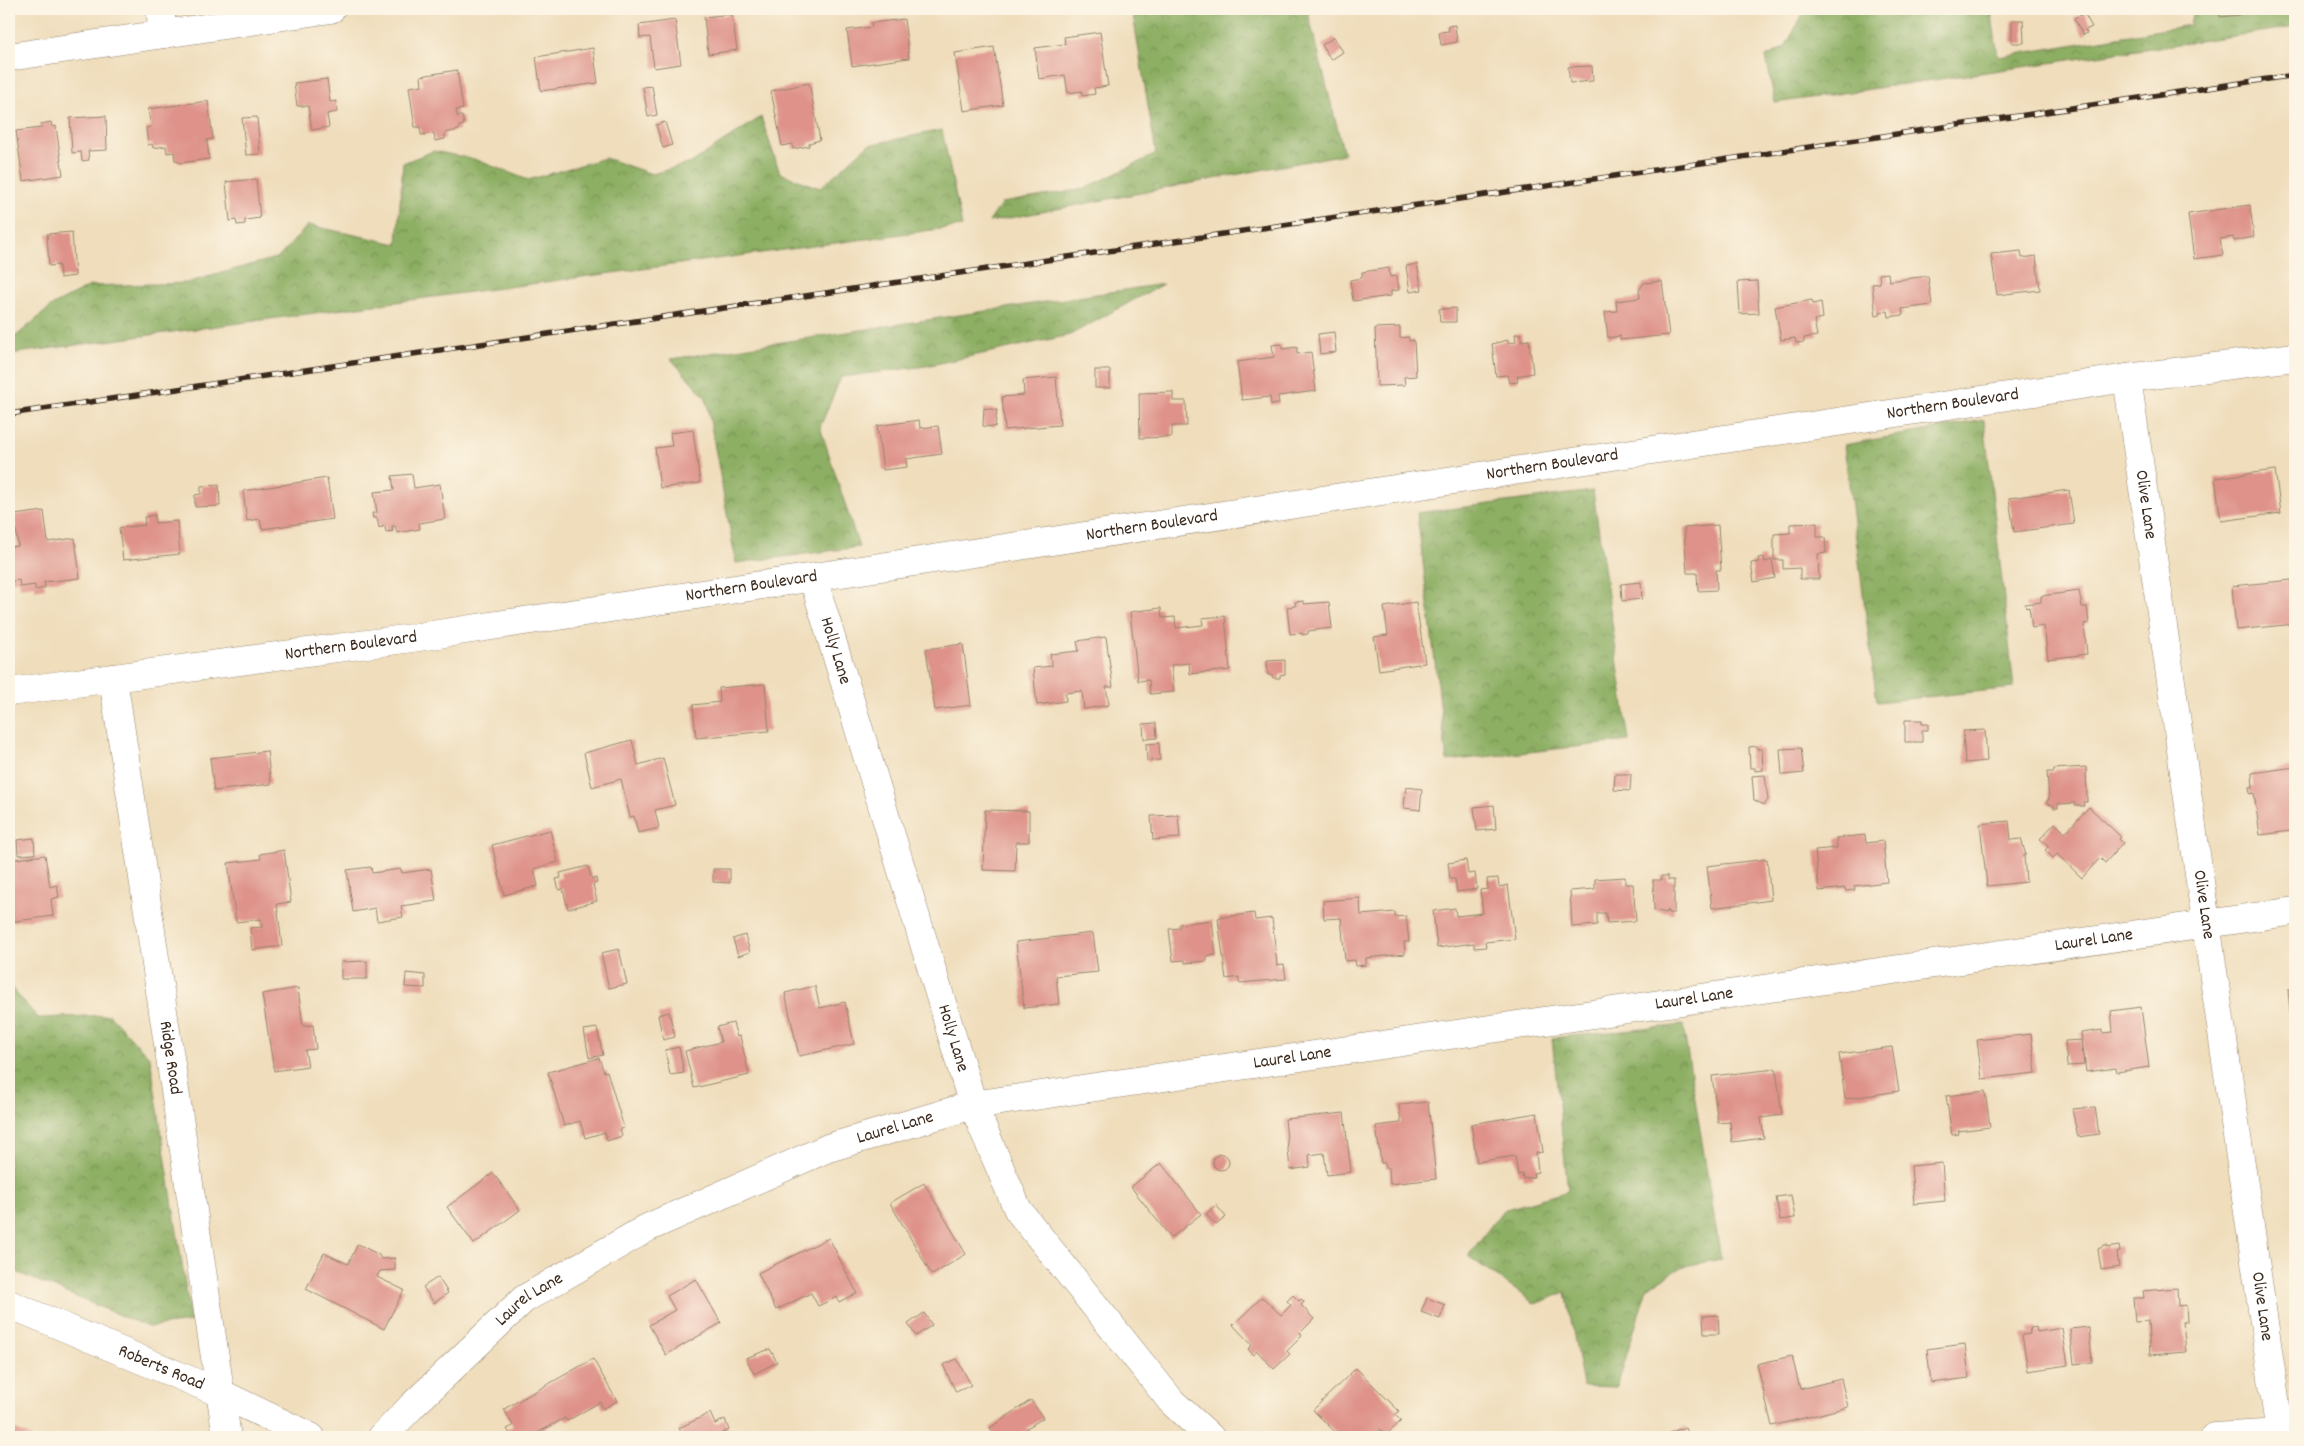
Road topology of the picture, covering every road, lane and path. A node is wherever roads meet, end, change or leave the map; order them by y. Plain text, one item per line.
1 (331, 9) edge
2 (161, 22) edge
3 (9, 57) edge
4 (2295, 357) edge
5 (2127, 378) junction
6 (813, 578) junction
7 (113, 678) junction
8 (9, 692) edge
9 (2295, 912) edge
10 (2206, 925) junction
11 (973, 1105) junction
12 (9, 1304) edge
13 (220, 1393) junction
14 (2287, 1433) edge
15 (227, 1437) edge
16 (311, 1437) edge
17 (382, 1437) edge
18 (1210, 1437) edge
19 (2215, 1437) edge

1 - 2 street
2 - 3 street
4 - 5 street, Northern Boulevard
5 - 6 street, Northern Boulevard
5 - 10 street, Olive Lane
6 - 7 street, Northern Boulevard
6 - 11 street, Holly Lane
7 - 8 street, Northern Boulevard
7 - 13 street, Ridge Road
9 - 10 street, Laurel Lane
10 - 11 street, Laurel Lane
10 - 14 street, Olive Lane
11 - 17 street, Laurel Lane
11 - 18 street, Holly Lane
12 - 13 street, Roberts Road
13 - 15 street, Ridge Road
13 - 16 street, Roberts Road
14 - 19 street

